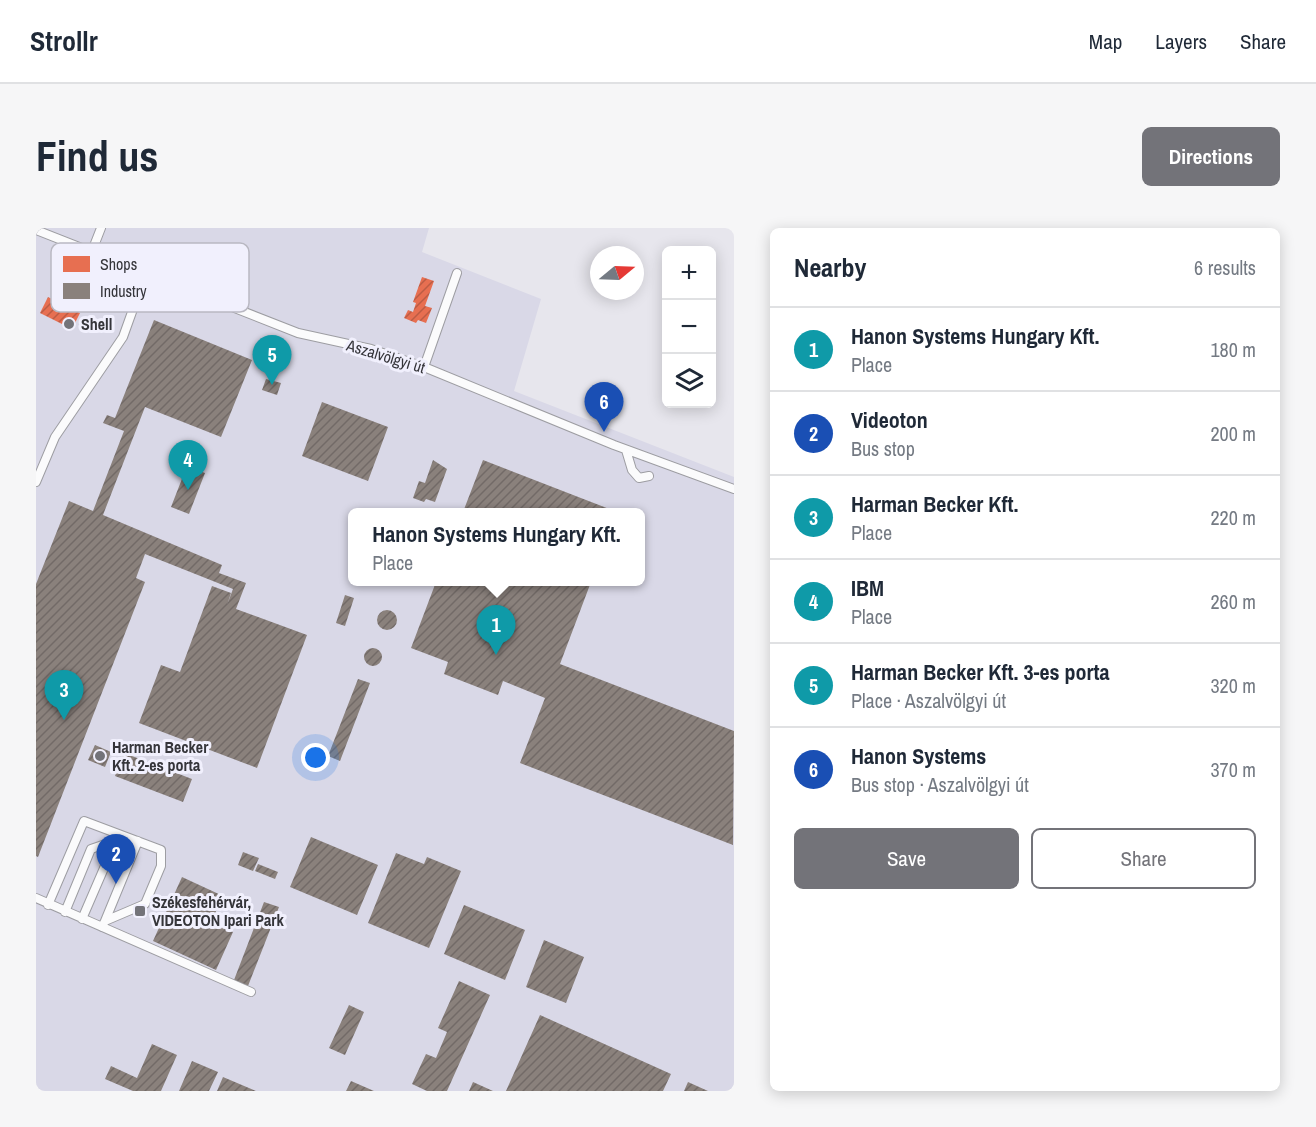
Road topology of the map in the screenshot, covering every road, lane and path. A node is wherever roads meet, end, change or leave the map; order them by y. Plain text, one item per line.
1 (101, 228) edge
2 (36, 230) edge
3 (71, 243) edge
4 (95, 243) edge
5 (457, 273) dead end
6 (132, 312) edge
7 (245, 312) edge
8 (424, 367) junction
9 (626, 450) junction
10 (649, 476) dead end
11 (36, 482) edge
12 (734, 489) edge
13 (118, 837) junction
14 (138, 841) junction
15 (36, 898) edge
16 (48, 904) junction
17 (65, 912) junction
18 (82, 919) junction
19 (103, 924) junction
20 (250, 992) dead end

1 - 4 street
2 - 3 street, Aszalvölgyi út
5 - 8 street
6 - 11 street
7 - 8 street, Aszalvölgyi út
8 - 9 street, Aszalvölgyi út
9 - 10 street
9 - 12 street, Aszalvölgyi út
13 - 14 street
13 - 16 street
13 - 17 street
13 - 18 street
14 - 19 street
14 - 19 street
15 - 16 street
16 - 17 street
17 - 18 street
18 - 19 street
19 - 20 street

